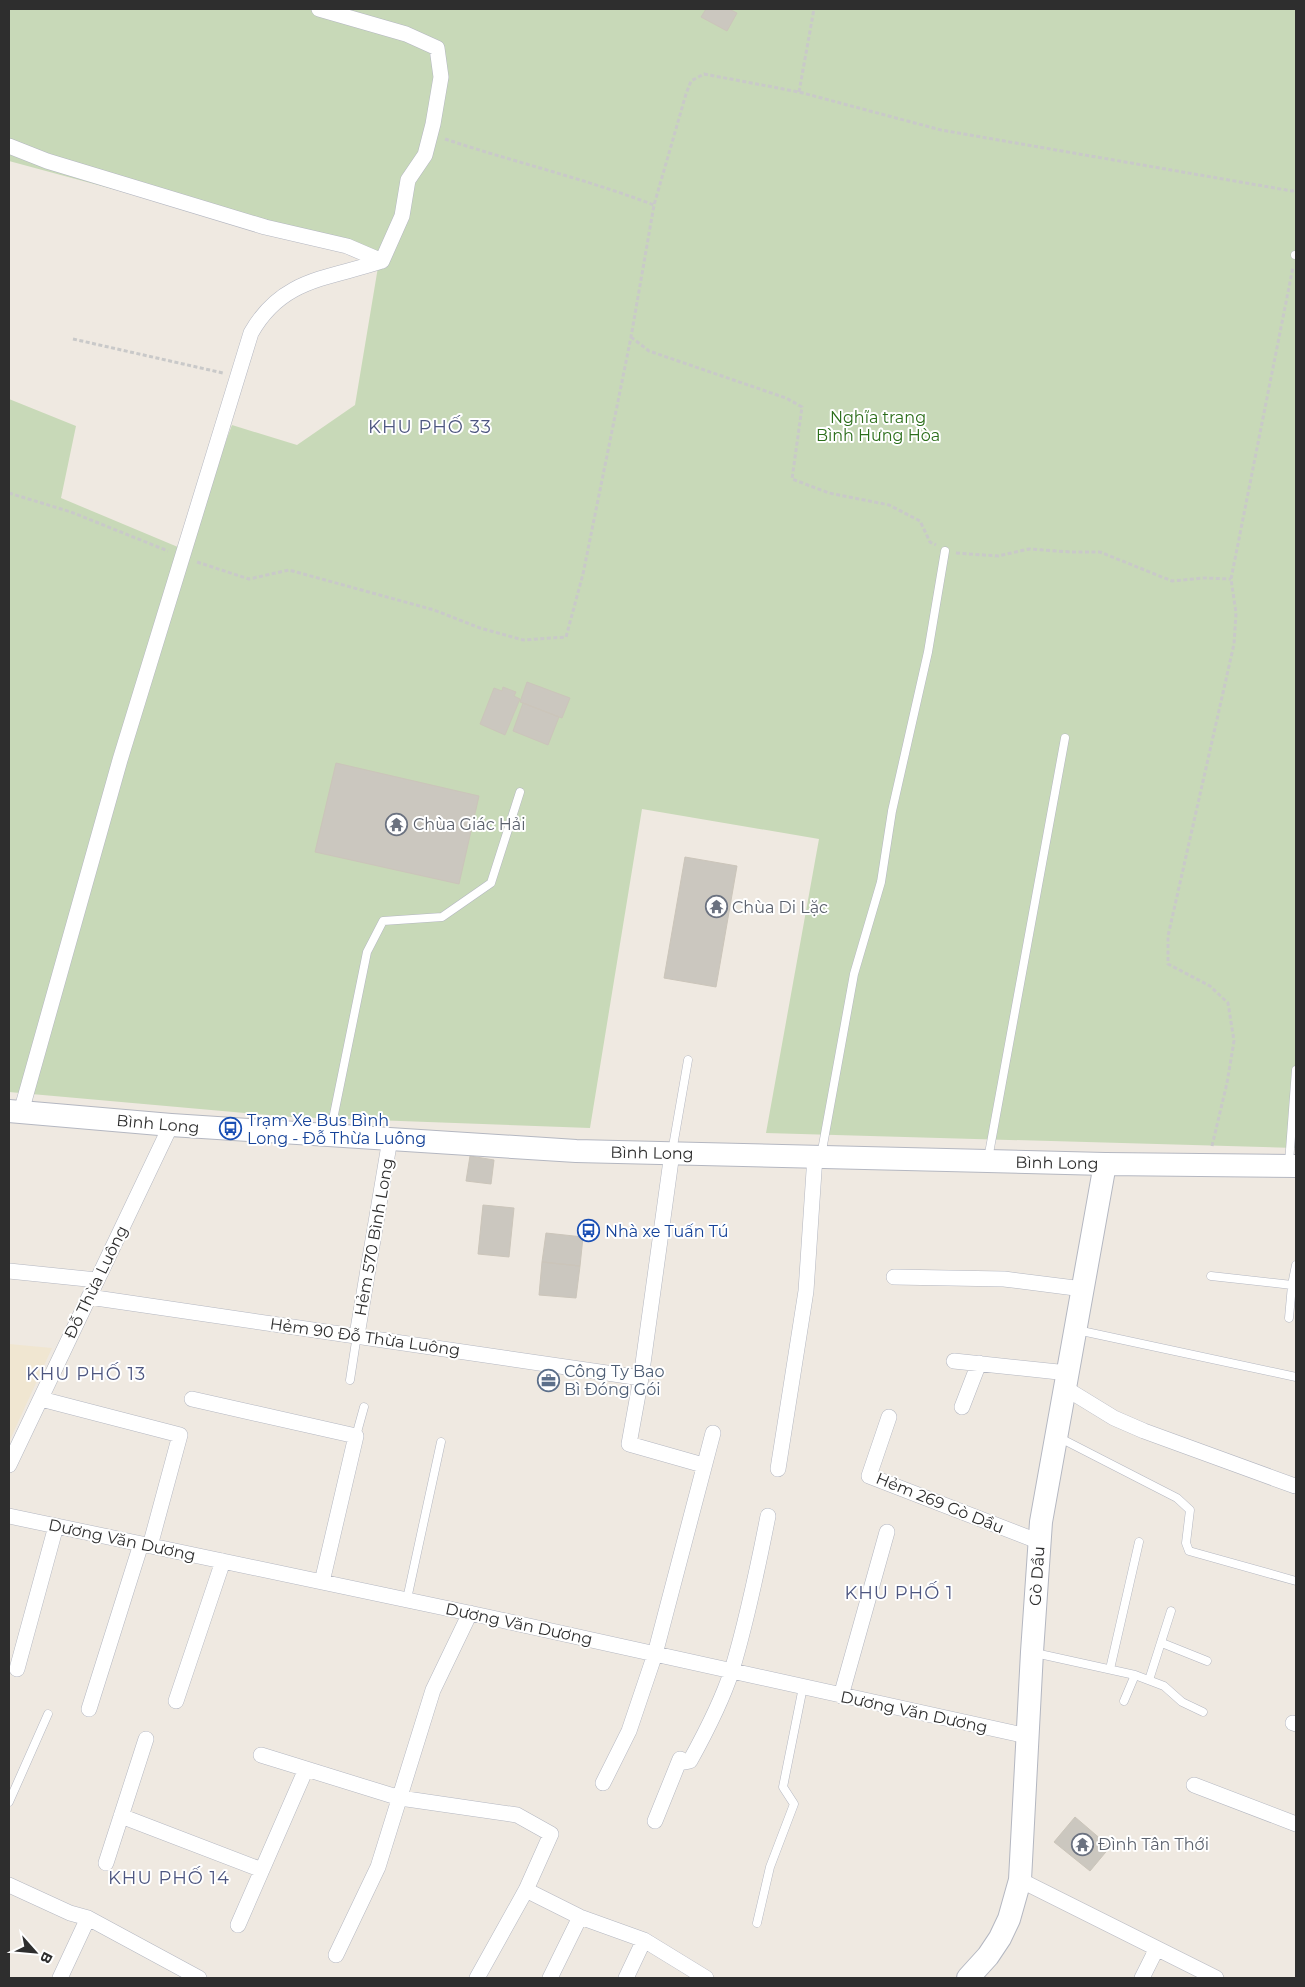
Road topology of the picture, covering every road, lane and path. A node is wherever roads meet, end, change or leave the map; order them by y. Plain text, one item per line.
1 (319, 9) edge
2 (814, 9) edge
3 (799, 92) junction
4 (430, 134) junction
5 (9, 146) edge
6 (1296, 190) edge
7 (654, 205) junction
8 (1296, 255) edge
9 (382, 261) junction
10 (631, 337) junction
11 (73, 339) dead end
12 (236, 376) junction
13 (9, 493) edge
14 (945, 551) junction
15 (182, 556) junction
16 (1231, 579) junction
17 (1065, 738) dead end
18 (520, 792) dead end
19 (688, 1060) dead end
20 (1296, 1070) edge
21 (15, 1112) edge
22 (171, 1126) junction
23 (330, 1136) junction
24 (390, 1140) junction
25 (672, 1153) junction
26 (818, 1156) junction
27 (988, 1162) junction
28 (1105, 1164) junction
29 (1208, 1165) junction
30 (1293, 1166) edge
31 (1296, 1265) edge
32 (9, 1271) edge
33 (1211, 1276) dead end
34 (894, 1277) dead end
35 (97, 1280) junction
36 (1292, 1285) junction
37 (1083, 1289) junction
38 (89, 1297) junction
39 (1289, 1318) dead end
40 (1075, 1330) junction
41 (357, 1335) junction
42 (954, 1360) dead end
43 (979, 1363) junction
44 (1296, 1377) edge
45 (641, 1378) junction
46 (350, 1380) dead end
47 (1066, 1380) junction
48 (41, 1398) junction
49 (192, 1399) dead end
50 (364, 1407) dead end
51 (962, 1407) dead end
52 (889, 1417) dead end
53 (713, 1433) dead end
54 (356, 1436) junction
55 (1057, 1436) junction
56 (441, 1442) dead end
57 (703, 1465) junction
58 (9, 1466) edge
59 (778, 1469) dead end
60 (1295, 1486) dead end
61 (9, 1516) edge
62 (768, 1516) dead end
63 (56, 1526) junction
64 (887, 1532) dead end
65 (1040, 1542) junction
66 (1139, 1542) dead end
67 (146, 1545) junction
68 (223, 1561) junction
69 (1296, 1581) edge
70 (322, 1582) junction
71 (407, 1600) junction
72 (1171, 1611) dead end
73 (470, 1613) junction
74 (1162, 1643) junction
75 (1032, 1652) junction
76 (655, 1654) junction
77 (1207, 1661) dead end
78 (17, 1669) dead end
79 (1110, 1669) junction
80 (732, 1671) junction
81 (1135, 1675) junction
82 (1149, 1680) junction
83 (803, 1687) junction
84 (841, 1696) junction
85 (176, 1701) dead end
86 (1124, 1701) dead end
87 (89, 1709) dead end
88 (1203, 1712) dead end
89 (48, 1714) dead end
90 (1028, 1736) junction
91 (146, 1739) dead end
92 (261, 1755) dead end
93 (306, 1769) junction
94 (602, 1783) dead end
95 (1194, 1784) dead end
96 (400, 1798) junction
97 (9, 1802) edge
98 (121, 1816) junction
99 (655, 1821) dead end
100 (1296, 1824) edge
101 (106, 1863) dead end
102 (262, 1870) junction
103 (1020, 1880) junction
104 (9, 1885) edge
105 (526, 1890) junction
106 (580, 1917) junction
107 (88, 1918) junction
108 (757, 1923) dead end
109 (238, 1925) dead end
110 (644, 1940) junction
111 (1156, 1950) junction
112 (336, 1955) dead end
113 (60, 1978) edge
114 (199, 1978) edge
115 (477, 1978) edge
116 (550, 1978) edge
117 (626, 1978) edge
118 (706, 1978) edge
119 (968, 1978) edge
120 (1142, 1978) edge
121 (1216, 1978) edge

1 - 4 street
2 - 3 path
3 - 6 path
3 - 7 path
4 - 7 path
4 - 9 street
5 - 9 street
7 - 10 path
8 - 16 path
9 - 12 street
10 - 14 path
10 - 15 path
11 - 12 path
12 - 15 street
13 - 15 path
14 - 16 path
14 - 26 lane
15 - 21 street
16 - 29 path
17 - 27 lane
18 - 23 lane
19 - 25 lane
20 - 30 lane
21 - 22 main road, Bình Long
22 - 23 main road, Bình Long
22 - 35 street, Đỗ Thừa Luông
23 - 24 main road, Bình Long
24 - 25 main road, Bình Long
24 - 41 street, Hẻm 570 Bình Long
25 - 26 main road, Bình Long
25 - 45 street
26 - 27 main road, Bình Long
26 - 59 street
27 - 28 main road, Bình Long
28 - 29 main road, Bình Long
28 - 37 main road, Gò Dầu
29 - 30 main road, Bình Long
31 - 36 lane
32 - 35 street
33 - 36 lane
34 - 37 street
35 - 38 street, Đỗ Thừa Luông
36 - 39 lane
37 - 40 main road, Gò Dầu
38 - 41 street, Hẻm 90 Đỗ Thừa Luông
38 - 48 street, Đỗ Thừa Luông
40 - 44 lane
40 - 47 main road, Gò Dầu
41 - 45 street, Hẻm 90 Đỗ Thừa Luông
41 - 46 lane
42 - 43 street
43 - 47 street
43 - 51 street
45 - 57 street
47 - 55 main road, Gò Dầu
47 - 60 street
48 - 58 street, Đỗ Thừa Luông
48 - 67 street
49 - 54 street
50 - 54 lane
52 - 65 street, Hẻm 269 Gò Dầu
53 - 57 street
54 - 70 street
55 - 65 main road, Gò Dầu
55 - 69 lane
56 - 71 lane
57 - 76 street
61 - 63 street, Dương Văn Dương
62 - 80 street
63 - 67 street, Dương Văn Dương
63 - 78 street
64 - 84 street
65 - 75 main road, Gò Dầu
66 - 79 lane
67 - 68 street, Dương Văn Dương
67 - 87 street
68 - 70 street, Dương Văn Dương
68 - 85 street
70 - 71 street, Dương Văn Dương
71 - 73 street, Dương Văn Dương
72 - 74 lane
73 - 76 street, Dương Văn Dương
73 - 96 street
74 - 77 lane
74 - 82 lane
75 - 79 lane
75 - 90 main road, Gò Dầu
76 - 80 street, Dương Văn Dương
76 - 94 street
79 - 81 lane
80 - 83 street, Dương Văn Dương
80 - 99 street
81 - 82 lane
81 - 86 lane
82 - 88 lane
83 - 84 street, Dương Văn Dương
83 - 108 lane
84 - 90 street, Dương Văn Dương
89 - 97 lane
90 - 103 main road, Gò Dầu
91 - 98 street
92 - 93 street
93 - 96 street
93 - 102 street
95 - 100 street
96 - 105 street
96 - 112 street
98 - 101 street
98 - 102 street
102 - 109 street
103 - 111 street
103 - 119 main road, Gò Dầu
104 - 107 street
105 - 106 street
105 - 115 street
106 - 110 street
106 - 116 street
107 - 113 street
107 - 114 street
110 - 117 street
110 - 118 street
111 - 120 street
111 - 121 street

